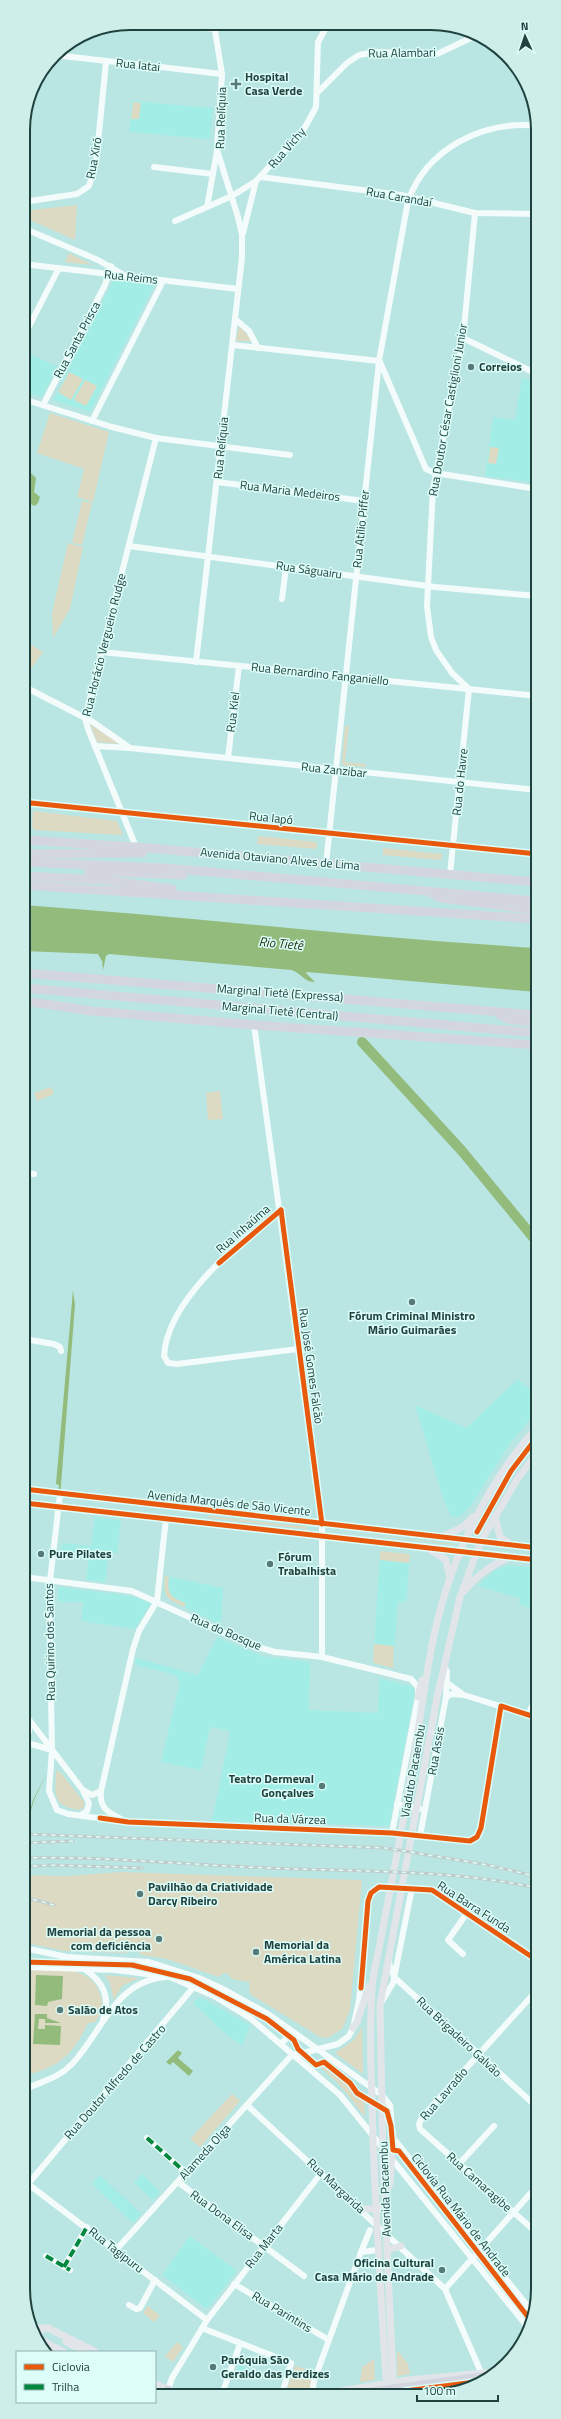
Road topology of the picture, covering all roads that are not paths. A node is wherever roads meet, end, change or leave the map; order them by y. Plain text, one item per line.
1 (216, 30) edge
2 (325, 30) edge
3 (471, 38) edge
4 (63, 56) edge
5 (106, 62) junction
6 (222, 74) junction
7 (318, 92) junction
8 (531, 126) edge
9 (217, 150) junction
10 (154, 168) dead end
11 (213, 174) junction
12 (259, 179) junction
13 (232, 196) junction
14 (409, 197) junction
15 (30, 201) edge
16 (207, 207) junction
17 (474, 213) junction
18 (531, 214) edge
19 (175, 221) dead end
20 (30, 231) edge
21 (242, 234) junction
22 (30, 265) edge
23 (111, 266) junction
24 (59, 268) junction
25 (110, 275) junction
26 (126, 275) junction
27 (163, 281) junction
28 (238, 290) junction
29 (30, 319) edge
30 (33, 319) junction
31 (235, 320) junction
32 (30, 325) edge
33 (463, 338) junction
34 (233, 345) junction
35 (258, 348) junction
36 (379, 361) junction
37 (531, 371) edge
38 (30, 400) edge
39 (43, 405) junction
40 (92, 421) junction
41 (156, 438) junction
42 (222, 446) junction
43 (290, 455) dead end
44 (435, 473) junction
45 (217, 482) junction
46 (531, 487) edge
47 (364, 501) junction
48 (129, 546) junction
49 (209, 556) junction
50 (286, 567) junction
51 (356, 576) junction
52 (427, 586) junction
53 (531, 595) edge
54 (282, 599) dead end
55 (102, 652) junction
56 (196, 662) junction
57 (239, 666) junction
58 (345, 676) junction
59 (469, 689) junction
60 (30, 690) edge
61 (531, 695) edge
62 (85, 718) junction
63 (95, 746) junction
64 (130, 748) junction
65 (228, 758) junction
66 (335, 770) junction
67 (460, 783) junction
68 (531, 789) edge
69 (30, 804) edge
70 (122, 812) junction
71 (328, 834) junction
72 (30, 840) edge
73 (453, 846) junction
74 (136, 847) junction
75 (167, 850) junction
76 (531, 853) edge
77 (30, 854) edge
78 (30, 862) edge
79 (326, 864) junction
80 (30, 868) edge
81 (208, 872) junction
82 (450, 874) junction
83 (30, 876) edge
84 (509, 879) junction
85 (531, 881) edge
86 (30, 885) edge
87 (531, 885) edge
88 (424, 890) junction
89 (198, 896) junction
90 (531, 900) edge
91 (531, 909) edge
92 (531, 919) edge
93 (30, 973) edge
94 (30, 989) edge
95 (30, 1002) edge
96 (495, 1011) junction
97 (531, 1014) edge
98 (531, 1022) edge
99 (254, 1025) junction
100 (531, 1032) edge
101 (531, 1045) edge
102 (30, 1174) edge
103 (34, 1174) dead end
104 (281, 1210) junction
105 (30, 1340) edge
106 (298, 1349) junction
107 (61, 1351) dead end
108 (531, 1436) edge
109 (531, 1462) edge
110 (30, 1490) edge
111 (60, 1494) junction
112 (484, 1502) junction
113 (30, 1504) edge
114 (58, 1506) junction
115 (495, 1517) junction
116 (166, 1518) junction
117 (322, 1524) junction
118 (322, 1536) junction
119 (441, 1537) junction
120 (466, 1540) junction
121 (481, 1542) junction
122 (513, 1545) junction
123 (424, 1547) junction
124 (531, 1547) edge
125 (461, 1551) junction
126 (476, 1552) junction
127 (512, 1557) junction
128 (531, 1559) edge
129 (30, 1578) edge
130 (49, 1580) junction
131 (450, 1584) junction
132 (460, 1597) junction
133 (157, 1601) junction
134 (322, 1657) junction
135 (444, 1667) junction
136 (446, 1682) junction
137 (464, 1695) junction
138 (446, 1697) junction
139 (421, 1699) junction
140 (501, 1706) junction
141 (531, 1708) edge
142 (528, 1715) junction
143 (531, 1716) edge
144 (30, 1720) edge
145 (30, 1743) edge
146 (52, 1750) junction
147 (82, 1789) junction
148 (101, 1790) junction
149 (49, 1791) joint
150 (397, 1804) junction
151 (425, 1810) junction
152 (81, 1815) junction
153 (128, 1822) junction
154 (392, 1833) junction
155 (420, 1836) junction
156 (412, 1888) junction
157 (467, 1913) junction
158 (30, 1950) edge
159 (463, 1954) dead end
160 (531, 1956) edge
161 (388, 1960) junction
162 (30, 1967) edge
163 (83, 1969) junction
164 (170, 1977) junction
165 (394, 1977) junction
166 (199, 1978) junction
167 (373, 1978) junction
168 (195, 1987) junction
169 (531, 1997) edge
170 (380, 2005) junction
171 (101, 2025) junction
172 (353, 2028) junction
173 (292, 2031) junction
174 (281, 2043) junction
175 (317, 2050) junction
176 (294, 2055) junction
177 (478, 2055) junction
178 (30, 2085) edge
179 (371, 2087) junction
180 (382, 2095) junction
181 (531, 2102) edge
182 (248, 2105) junction
183 (494, 2126) dead end
184 (420, 2130) joint
185 (147, 2138) dead end
186 (393, 2138) junction
187 (374, 2139) junction
188 (383, 2150) junction
189 (392, 2160) junction
190 (459, 2164) junction
191 (322, 2172) junction
192 (186, 2173) junction
193 (30, 2177) edge
194 (178, 2182) junction
195 (30, 2185) edge
196 (531, 2193) edge
197 (385, 2196) junction
198 (360, 2209) junction
199 (376, 2209) junction
200 (385, 2209) junction
201 (513, 2212) junction
202 (376, 2224) junction
203 (87, 2227) junction
204 (531, 2228) edge
205 (370, 2230) dead end
206 (386, 2233) junction
207 (264, 2246) junction
208 (401, 2246) junction
209 (481, 2249) junction
210 (116, 2250) junction
211 (378, 2250) junction
212 (387, 2250) junction
213 (361, 2252) junction
214 (46, 2256) dead end
215 (473, 2258) junction
216 (492, 2264) junction
217 (64, 2266) junction
218 (70, 2270) dead end
219 (483, 2272) junction
220 (304, 2276) dead end
221 (155, 2280) junction
222 (234, 2284) junction
223 (445, 2289) junction
224 (129, 2305) dead end
225 (529, 2308) edge
226 (207, 2320) junction
227 (525, 2324) edge
228 (39, 2328) joint
229 (202, 2328) junction
230 (329, 2340) junction
231 (46, 2343) edge
232 (240, 2344) junction
233 (62, 2351) edge
234 (83, 2351) edge
235 (94, 2351) edge
236 (485, 2373) edge
237 (482, 2374) edge
238 (482, 2374) edge
239 (156, 2384) edge
240 (165, 2389) edge
241 (170, 2389) edge
242 (224, 2389) edge
243 (283, 2389) edge
244 (313, 2389) edge
245 (349, 2389) edge
246 (387, 2389) edge

1 - 6 street, Rua Relíquia
2 - 7 street, Rua Vichy
3 - 7 street, Rua Alambari
4 - 5 street, Rua Iatai
5 - 6 street, Rua Iatai
5 - 15 street, Rua Xiró
6 - 9 street, Rua Relíquia
7 - 12 street, Rua Vichy
8 - 14 street, Rua Atílio Piffer
9 - 11 street
9 - 13 street, Rua Relíquia
10 - 11 street
11 - 16 street
12 - 13 street, Rua Vichy
12 - 14 street, Rua Carandaí
12 - 21 street, Rua Relíquia
13 - 16 street, Rua Vichy
13 - 21 street, Rua Relíquia
14 - 17 street, Rua Carandaí
14 - 36 street, Rua Atílio Piffer
16 - 19 street, Rua Vichy
17 - 18 street, Rua Carandaí
17 - 33 street, Rua Doutor César Castiglioni Junior
20 - 23 street
21 - 28 street, Rua Relíquia
22 - 24 street, Rua Reims
23 - 25 street
23 - 26 street
24 - 25 street, Rua Reims
24 - 30 street
25 - 26 street, Rua Reims
25 - 39 street, Rua Santa Prisca
26 - 27 street, Rua Reims
27 - 28 street, Rua Reims
27 - 40 street
28 - 31 street, Rua Relíquia
29 - 30 street
30 - 32 street
31 - 34 street, Rua Relíquia
31 - 35 street
33 - 37 street
33 - 44 street, Rua Doutor César Castiglioni Junior
34 - 35 street
34 - 42 street, Rua Relíquia
35 - 36 street
36 - 44 street
36 - 47 street, Rua Atílio Piffer
38 - 39 street
39 - 40 street
40 - 41 street
41 - 42 street
41 - 48 street, Rua Horácio Vergueiro Rudge
42 - 43 street
42 - 45 street, Rua Relíquia
44 - 46 street
44 - 52 street, Rua Doutor César Castiglioni Junior
45 - 47 street, Rua Maria Medeiros
45 - 49 street, Rua Relíquia
47 - 51 street, Rua Atílio Piffer
48 - 49 street, Rua Ságuairu
48 - 55 street, Rua Horácio Vergueiro Rudge
49 - 50 street, Rua Ságuairu
49 - 56 street, Rua Relíquia
50 - 51 street, Rua Ságuairu
50 - 54 street
51 - 52 street, Rua Ságuairu
51 - 58 street, Rua Atílio Piffer
52 - 53 street, Rua Ságuairu
52 - 59 street, Rua Doutor César Castiglioni Junior
55 - 56 street, Rua Bernardino Fanganiello
55 - 62 street, Rua Horácio Vergueiro Rudge
56 - 57 street, Rua Bernardino Fanganiello
57 - 58 street, Rua Bernardino Fanganiello
57 - 65 street, Rua Kiel
58 - 59 street, Rua Bernardino Fanganiello
58 - 66 street, Rua Atílio Piffer
59 - 61 street, Rua Bernardino Fanganiello
59 - 67 street, Rua do Havre
60 - 62 street, Rua Zanzibar
62 - 63 street, Rua Horácio Vergueiro Rudge
62 - 64 street, Rua Zanzibar
63 - 64 street, Rua Zanzibar
63 - 70 street, Rua Horácio Vergueiro Rudge
64 - 65 street, Rua Zanzibar
65 - 66 street, Rua Zanzibar
66 - 67 street, Rua Zanzibar
66 - 71 street, Rua Atílio Piffer
67 - 68 street, Rua Zanzibar
67 - 73 street, Rua do Havre
69 - 70 street, Rua Iapó
70 - 71 street, Rua Iapó
70 - 74 street, Rua Horácio Vergueiro Rudge
71 - 73 street, Rua Iapó
71 - 79 street, Rua Atílio Piffer
72 - 74 highway, Avenida Otaviano Alves de Lima
73 - 76 street, Rua Iapó
73 - 82 street, Rua do Havre
74 - 75 highway, Avenida Otaviano Alves de Lima
75 - 77 highway
75 - 79 highway, Avenida Otaviano Alves de Lima
78 - 81 highway
79 - 82 highway, Avenida Otaviano Alves de Lima
80 - 81 highway
81 - 88 highway
82 - 84 highway, Avenida Otaviano Alves de Lima
83 - 89 highway
84 - 85 highway, Avenida Otaviano Alves de Lima
84 - 87 highway
86 - 89 highway
88 - 90 highway
88 - 91 highway
89 - 92 highway
93 - 96 highway, Marginal Tietê (Expressa)
94 - 100 highway, Marginal Tietê (Central)
95 - 99 highway
96 - 97 highway, Marginal Tietê (Expressa)
96 - 98 highway
99 - 101 highway
99 - 104 street, Rua José Gomes Falcão
102 - 103 street
104 - 106 street, Rua José Gomes Falcão
104 - 106 street, Rua Inhaúma
105 - 107 street
106 - 117 street, Rua José Gomes Falcão
108 - 112 main road
109 - 115 main road, Viaduto Pacaembu
110 - 111 main road, Avenida Marquês de São Vicente
111 - 114 street, Rua Quirino dos Santos
111 - 117 main road, Avenida Marquês de São Vicente
112 - 119 main road
112 - 120 main road, Viaduto Pacaembu
113 - 114 main road, Avenida Marquês de São Vicente
114 - 116 main road, Avenida Marquês de São Vicente
114 - 130 street, Rua Quirino dos Santos
115 - 121 main road, Viaduto Pacaembu
115 - 122 main road
116 - 118 main road, Avenida Marquês de São Vicente
116 - 133 street
117 - 118 street, Rua José Gomes Falcão
117 - 119 main road, Avenida Marquês de São Vicente
118 - 123 main road, Avenida Marquês de São Vicente
118 - 134 street, Rua José Gomes Falcão
119 - 120 main road, Avenida Marquês de São Vicente
120 - 121 main road, Avenida Marquês de São Vicente
120 - 125 main road, Viaduto Pacaembu
121 - 122 main road, Avenida Marquês de São Vicente
121 - 126 main road, Viaduto Pacaembu
122 - 124 main road, Avenida Marquês de São Vicente
123 - 125 main road, Avenida Marquês de São Vicente
123 - 131 main road
125 - 126 main road, Avenida Marquês de São Vicente
125 - 131 main road, Viaduto Pacaembu
126 - 127 main road, Avenida Marquês de São Vicente
126 - 132 main road, Viaduto Pacaembu
127 - 128 main road, Avenida Marquês de São Vicente
127 - 132 main road
129 - 130 street, Rua do Bosque
130 - 133 street, Rua do Bosque
130 - 146 street, Rua Quirino dos Santos
131 - 139 main road, Viaduto Pacaembu
132 - 135 main road, Viaduto Pacaembu
133 - 134 street, Rua do Bosque
133 - 148 street
134 - 139 street, Rua do Bosque
135 - 136 street, Rua Assis
135 - 161 main road, Viaduto Pacaembu
136 - 137 street
136 - 138 street, Rua Assis
137 - 138 street
137 - 140 street
138 - 151 street, Rua Assis
139 - 150 street
139 - 167 main road, Viaduto Pacaembu
140 - 142 street
140 - 155 street, Rua da Várzea
141 - 142 street
142 - 143 street
144 - 146 street
145 - 146 street
146 - 147 street
146 - 149 street, Rua Quirino dos Santos
147 - 148 street
147 - 152 street
148 - 153 street
149 - 152 street, Rua da Várzea
150 - 151 street
150 - 154 street
151 - 155 street, Rua Assis
152 - 153 street, Rua da Várzea
153 - 154 street, Rua da Várzea
154 - 155 street, Rua da Várzea
156 - 157 street, Rua Barra Funda
156 - 165 street, Avenida Pacaembu
156 - 172 street, Rua Barra Funda
157 - 159 street
157 - 160 street, Rua Barra Funda
158 - 166 street
161 - 165 street, Rua Brigadeiro Galvão
161 - 170 main road, Viaduto Pacaembu
162 - 163 street
163 - 164 street
163 - 171 street
164 - 168 street
164 - 171 street
165 - 170 street, Avenida Pacaembu
165 - 177 street, Rua Brigadeiro Galvão
166 - 168 street, Rua Doutor Alfredo de Castro
166 - 173 street
167 - 172 main road
167 - 179 main road, Avenida Pacaembu
168 - 174 street
168 - 193 street, Rua Doutor Alfredo de Castro
169 - 177 street, Rua Lavradio
170 - 180 main road, Avenida Pacaembu
171 - 178 street
172 - 175 street
173 - 174 street
173 - 175 street
174 - 176 street
175 - 176 street
175 - 179 street
176 - 182 street, Alameda Olga
176 - 187 street
177 - 181 street, Rua Brigadeiro Galvão
177 - 184 street, Rua Lavradio
179 - 180 street
179 - 187 main road, Avenida Pacaembu
180 - 186 street
180 - 188 main road, Avenida Pacaembu
182 - 191 street, Rua Margarida
182 - 192 street, Alameda Olga
183 - 190 street
184 - 190 street, Rua Camaragibe
185 - 192 street
186 - 189 main road
186 - 209 street
187 - 188 street
187 - 199 main road, Avenida Pacaembu
188 - 189 street
188 - 197 main road, Avenida Pacaembu
189 - 197 main road
189 - 215 street
190 - 201 street, Rua Camaragibe
191 - 198 street, Rua Margarida
191 - 207 street, Rua Marta
192 - 194 street, Alameda Olga
194 - 207 street, Rua Dona Elisa
194 - 210 street, Alameda Olga
195 - 203 street, Rua Tagipuru
196 - 201 street
197 - 200 main road, Avenida Pacaembu
198 - 199 main road
198 - 202 street, Rua Margarida
199 - 200 main road
199 - 202 main road, Avenida Pacaembu
200 - 206 main road, Avenida Pacaembu
201 - 204 street, Rua Camaragibe
201 - 209 street
202 - 206 street, Rua Margarida
202 - 211 main road, Avenida Pacaembu
203 - 210 street, Rua Tagipuru
203 - 217 street
205 - 213 street
206 - 208 street, Rua Margarida
206 - 212 main road, Avenida Pacaembu
207 - 220 street, Rua Dona Elisa
207 - 222 street, Rua Marta
208 - 212 main road
208 - 223 street, Rua Margarida
209 - 215 street
209 - 216 street
210 - 221 street, Rua Tagipuru
211 - 212 main road, Avenida Pacaembu
211 - 213 street
213 - 230 street
214 - 217 street
215 - 219 street
215 - 223 street
216 - 219 street
216 - 225 street
217 - 218 street
219 - 227 street
221 - 224 street
221 - 226 street, Rua Tagipuru
222 - 226 street, Rua Marta
222 - 230 street, Rua Parintins
223 - 236 street, Rua Margarida
226 - 229 street, Rua Marta
228 - 234 main road
228 - 235 main road
229 - 232 street
229 - 241 street, Rua Marta
230 - 244 street
231 - 233 main road
232 - 242 street
232 - 243 street
237 - 245 main road
238 - 246 highway
239 - 240 main road

